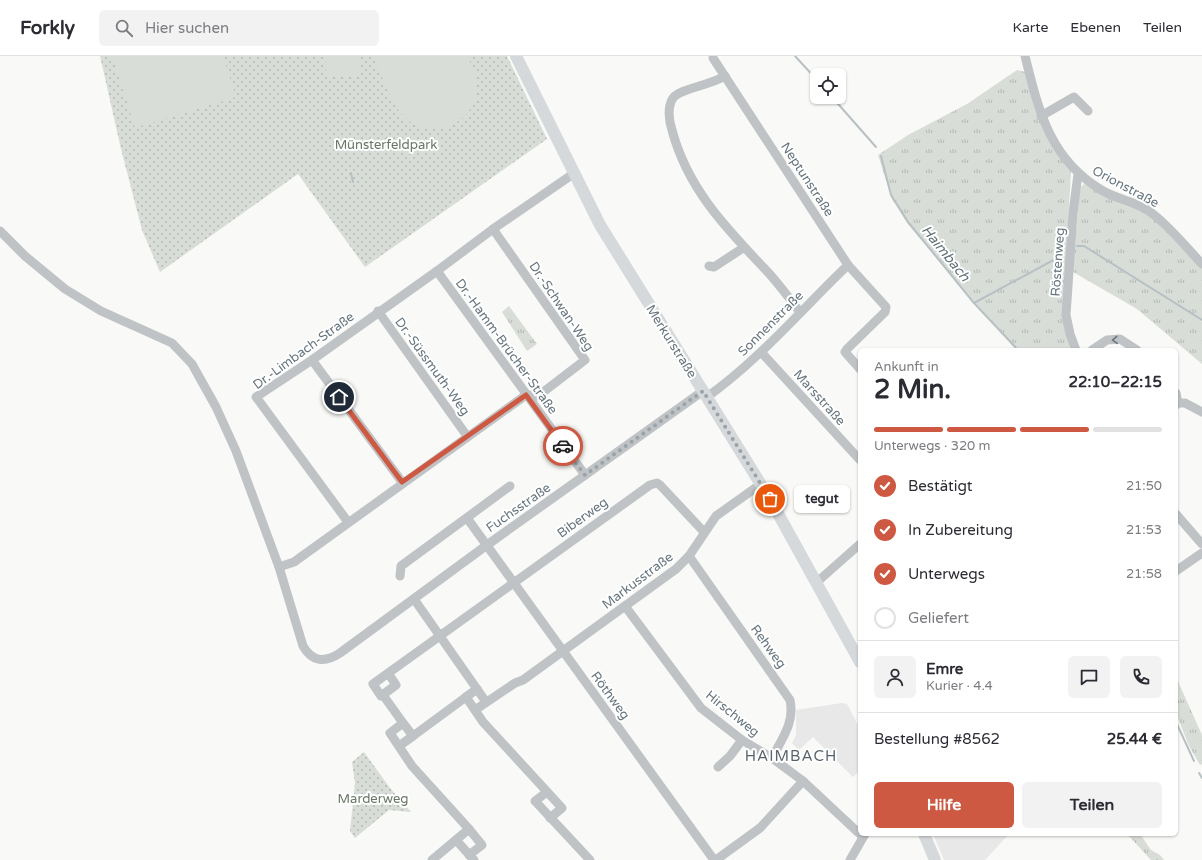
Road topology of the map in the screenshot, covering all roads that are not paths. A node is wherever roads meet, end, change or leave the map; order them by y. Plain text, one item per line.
1 (516, 56) edge
2 (1025, 56) edge
3 (713, 58) dead end
4 (725, 76) junction
5 (1088, 111) dead end
6 (1041, 116) junction
7 (571, 169) junction
8 (1078, 174) junction
9 (493, 229) junction
10 (0, 231) edge
11 (743, 248) junction
12 (1202, 264) edge
13 (848, 265) junction
14 (709, 266) dead end
15 (437, 271) junction
16 (378, 312) junction
17 (800, 312) junction
18 (1075, 348) edge
19 (1095, 348) edge
20 (1134, 348) edge
21 (761, 352) junction
22 (312, 360) junction
23 (858, 367) edge
24 (705, 394) junction
25 (526, 395) junction
26 (1178, 404) edge
27 (1202, 412) edge
28 (467, 436) junction
29 (858, 458) edge
30 (585, 475) junction
31 (402, 482) junction
32 (761, 484) junction
33 (510, 486) dead end
34 (1178, 516) edge
35 (467, 518) junction
36 (348, 522) junction
37 (704, 532) junction
38 (1202, 544) edge
39 (487, 545) junction
40 (858, 546) edge
41 (1202, 553) edge
42 (689, 556) junction
43 (279, 567) junction
44 (1178, 570) edge
45 (400, 576) dead end
46 (817, 582) junction
47 (514, 583) junction
48 (414, 599) junction
49 (625, 606) junction
50 (440, 634) junction
51 (563, 650) junction
52 (858, 658) edge
53 (388, 673) junction
54 (477, 689) junction
55 (383, 695) junction
56 (466, 697) junction
57 (486, 702) junction
58 (475, 710) junction
59 (404, 723) junction
60 (413, 736) junction
61 (742, 740) junction
62 (399, 746) junction
63 (772, 758) junction
64 (718, 767) dead end
65 (803, 781) junction
66 (547, 792) junction
67 (550, 818) junction
68 (469, 829) junction
69 (858, 830) edge
70 (863, 836) edge
71 (925, 836) edge
72 (456, 840) junction
73 (472, 857) edge
74 (432, 860) edge
75 (590, 860) edge
76 (715, 860) edge
77 (850, 860) edge
78 (935, 860) edge

1 - 7 main road, Merkurstraße
2 - 6 street, Orionstraße
3 - 4 street, Neptunstraße
4 - 11 street
4 - 13 street, Neptunstraße
5 - 6 street
6 - 8 street, Orionstraße
7 - 9 street, Dr.-Limbach-Straße
7 - 24 main road, Merkurstraße
8 - 12 street, Orionstraße
8 - 18 street, Röstenweg
9 - 15 street, Dr.-Limbach-Straße
9 - 25 street, Dr.-Schwan-Weg
10 - 43 street
11 - 14 street
11 - 17 street
13 - 17 street, Sonnenstraße
13 - 23 street, Neptunstraße
15 - 16 street, Dr.-Limbach-Straße
15 - 25 street, Dr.-Hamm-Brücher-Straße
16 - 22 street, Dr.-Limbach-Straße
16 - 28 street, Dr.-Süssmuth-Weg
17 - 21 street, Sonnenstraße
20 -> 19 street
21 - 24 street, Sonnenstraße
21 - 29 street, Marsstraße
22 - 31 street
22 - 36 street, Dr.-Limbach-Straße
24 - 30 street, Fuchsstraße
24 - 32 main road, Merkurstraße
25 - 28 street
25 - 30 street, Dr.-Hamm-Brücher-Straße
26 - 27 street
28 - 31 street
30 - 39 street, Fuchsstraße
31 - 36 street
32 - 37 street, Markusstraße
32 - 46 main road, Merkurstraße
33 - 35 street
34 - 38 street
35 - 39 street, Röthweg
35 - 45 street
36 - 43 street
37 - 42 street, Markusstraße
37 - 47 street, Biberweg
39 - 47 street, Röthweg
39 - 48 street, Fuchsstraße
40 - 46 street
41 - 44 street
42 - 49 street, Markusstraße
42 - 63 street, Rehweg
43 - 48 street, Fuchsstraße
46 - 52 main road, Merkurstraße
47 - 50 street, Biberweg
47 - 51 street, Röthweg
48 - 50 street
49 - 51 street, Markusstraße
49 - 61 street, Hirschweg
50 - 53 street, Biberweg
50 - 54 street
51 - 57 street, Markusstraße
51 - 76 street, Röthweg
53 - 55 street
53 - 55 street, Biberweg
54 - 56 street
54 - 57 street
55 - 59 street
56 - 58 street
56 - 60 street
57 - 58 street, Markusstraße
58 - 66 street
59 - 60 street
59 - 62 street
60 - 62 street
61 - 63 street, Hirschweg
61 - 64 street
62 - 68 street
63 - 65 street, Hirschweg
65 - 69 street, Hirschweg
65 - 76 street
66 - 67 street
66 - 67 street
67 - 75 street
68 - 72 street
68 - 73 street
70 - 77 street
71 - 78 main road
72 - 73 street
72 - 74 street

